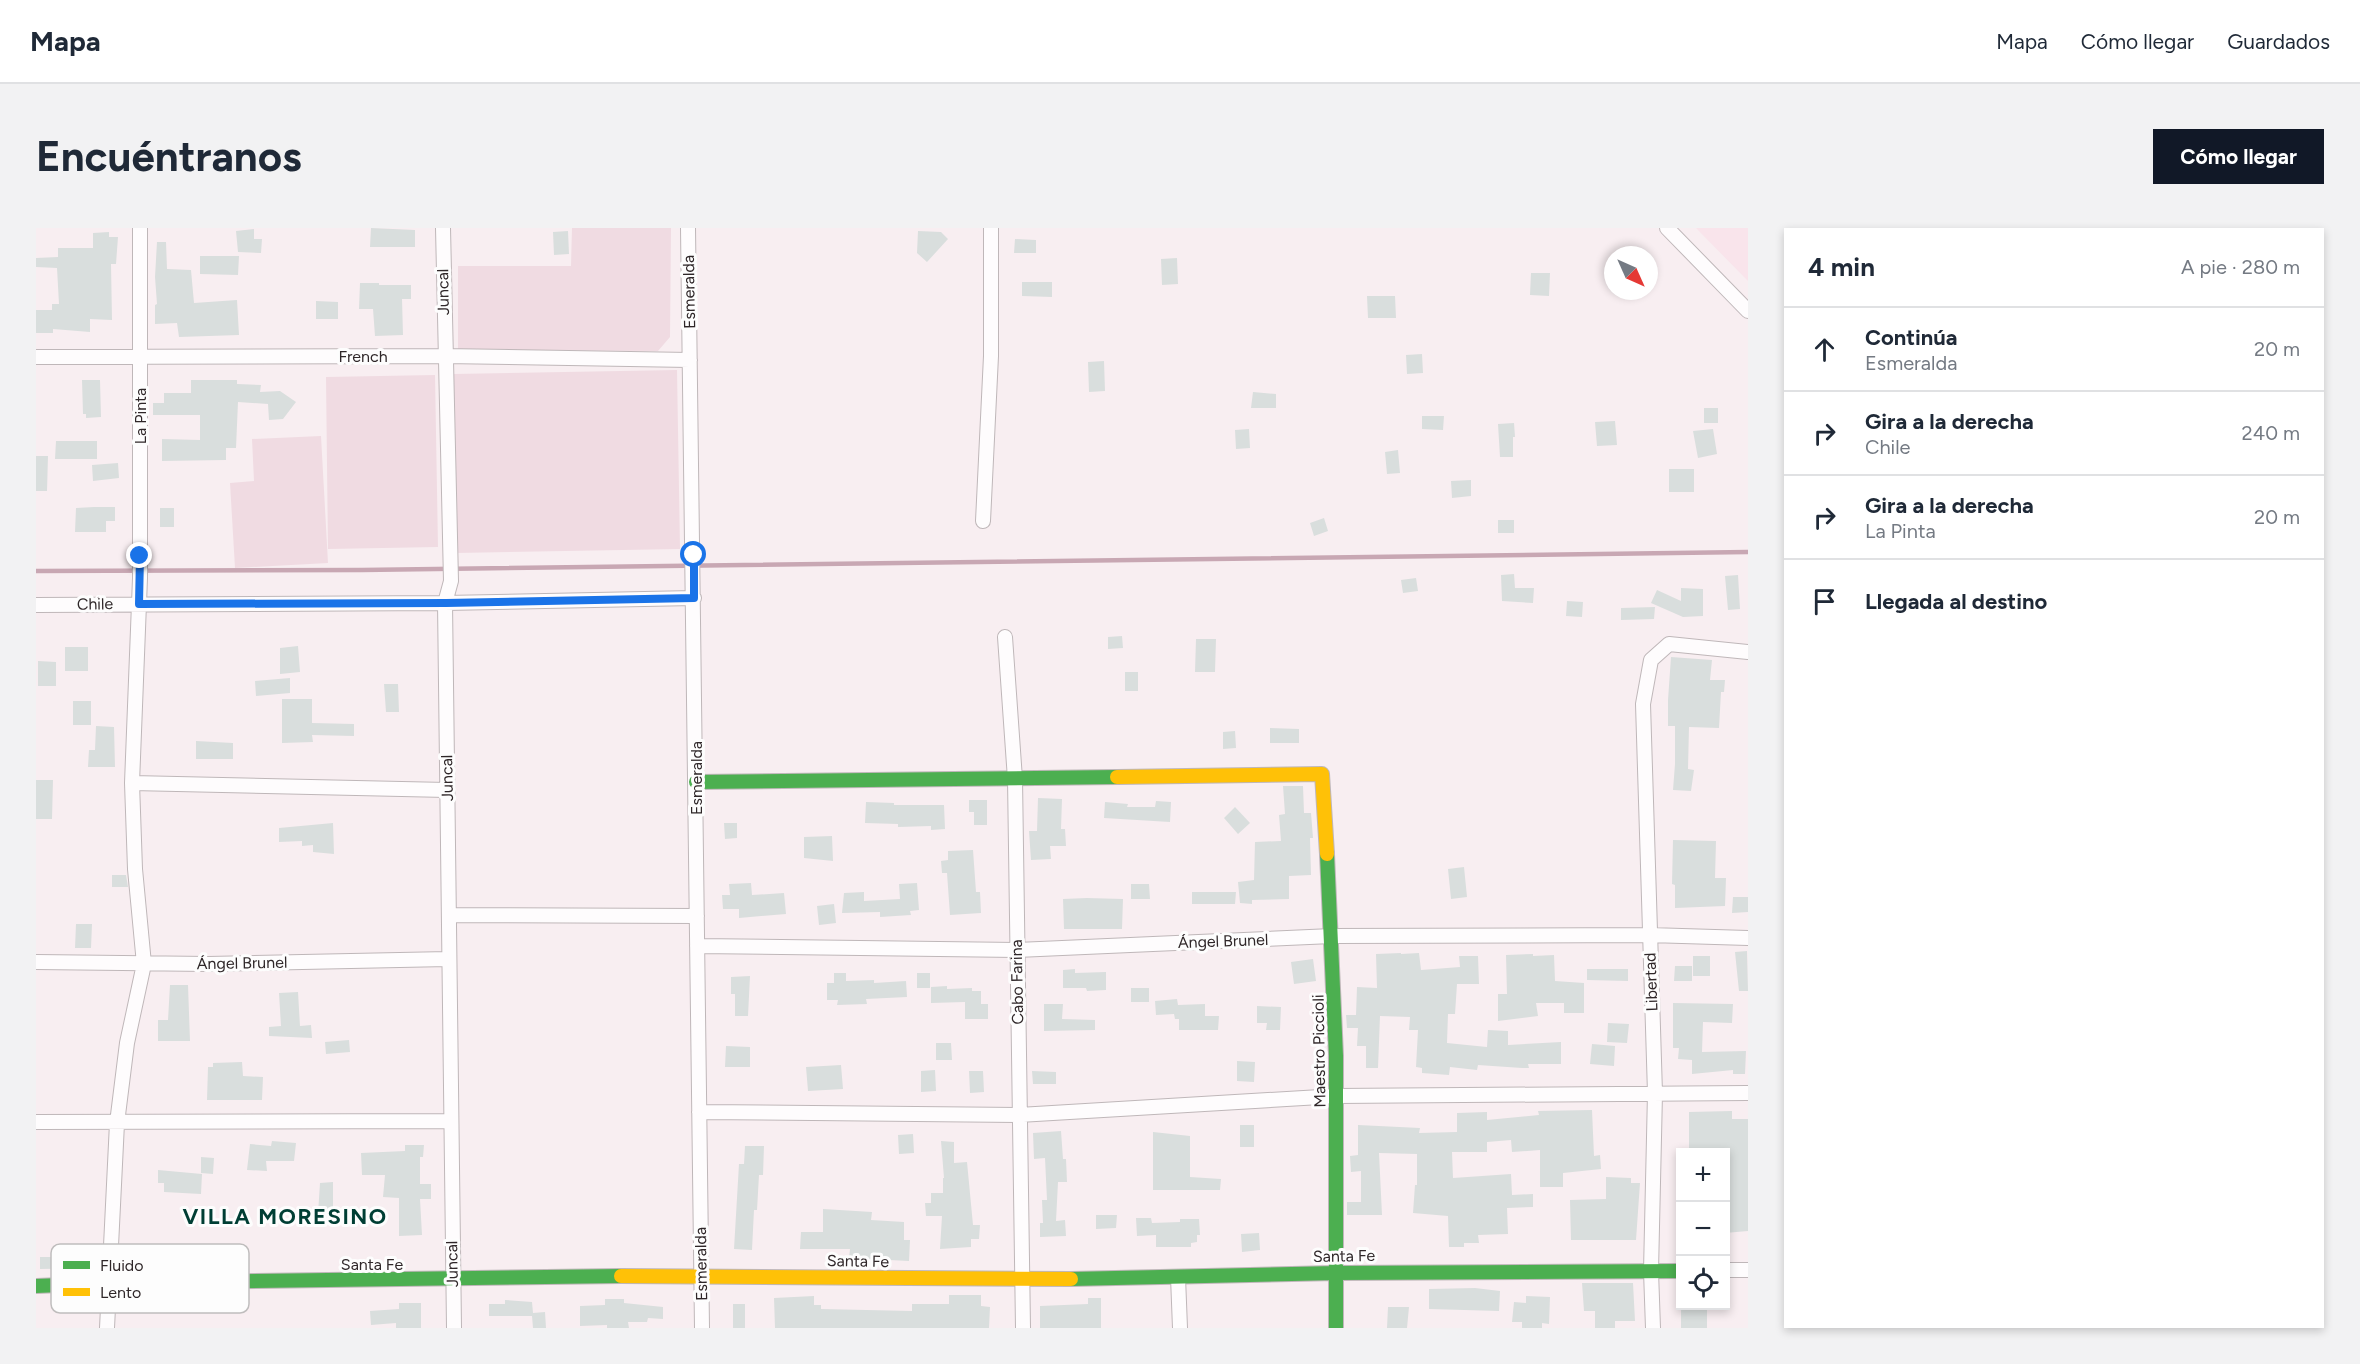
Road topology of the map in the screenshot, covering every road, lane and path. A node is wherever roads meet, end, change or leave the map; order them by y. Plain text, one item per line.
1 (140, 228) edge
2 (443, 228) edge
3 (688, 228) edge
4 (991, 228) edge
5 (1667, 228) edge
6 (1748, 311) edge
7 (141, 356) junction
8 (444, 356) junction
9 (36, 357) edge
10 (690, 360) junction
11 (983, 521) dead end
12 (694, 598) junction
13 (446, 603) junction
14 (139, 604) junction
15 (36, 605) edge
16 (1005, 637) dead end
17 (1748, 652) edge
18 (1015, 778) junction
19 (696, 782) junction
20 (132, 783) junction
21 (447, 790) junction
22 (448, 915) junction
23 (697, 916) junction
24 (1649, 935) junction
25 (1332, 936) junction
26 (1748, 938) edge
27 (697, 946) junction
28 (1017, 950) junction
29 (448, 959) junction
30 (36, 962) edge
31 (144, 964) junction
32 (1655, 1093) junction
33 (1748, 1093) edge
34 (1337, 1096) junction
35 (699, 1112) junction
36 (1019, 1115) junction
37 (450, 1121) junction
38 (36, 1122) edge
39 (117, 1123) junction
40 (111, 1244) edge
41 (1730, 1270) edge
42 (1748, 1270) edge
43 (1651, 1271) junction
44 (1676, 1271) edge
45 (1335, 1273) junction
46 (700, 1275) junction
47 (1178, 1277) junction
48 (452, 1280) junction
49 (1022, 1280) junction
50 (249, 1282) edge
51 (51, 1285) edge
52 (36, 1286) edge
53 (108, 1313) edge
54 (107, 1328) edge
55 (454, 1328) edge
56 (702, 1328) edge
57 (1023, 1328) edge
58 (1180, 1328) edge
59 (1336, 1328) edge
60 (1653, 1328) edge

1 - 7 street, La Pinta
2 - 8 street, Juncal
3 - 10 street, Esmeralda
4 - 11 street
5 - 6 street
7 - 8 street, French
7 - 9 street, French
7 - 14 street, La Pinta
8 - 10 street, French
8 - 13 street, Juncal
10 - 12 street, Esmeralda
12 - 13 street, Chile
12 - 19 street, Esmeralda
13 - 14 street, Chile
13 - 21 street, Juncal
14 - 15 street, Chile
14 - 20 street, La Pinta
16 - 18 street, Cabo Farina
17 - 24 street, Libertad
18 - 19 street
18 - 25 street, Maestro Piccioli
18 - 28 street, Cabo Farina
19 - 23 street, Esmeralda
20 - 21 street
20 - 31 street, La Pinta
21 - 22 street, Juncal
22 - 23 street
22 - 29 street, Juncal
23 - 27 street, Esmeralda
24 - 25 street, Ángel Brunel
24 - 26 street, Ángel Brunel
24 - 32 street, Libertad
25 - 28 street, Ángel Brunel
25 - 34 street, Maestro Piccioli
27 - 28 street, Ángel Brunel
27 - 35 street, Esmeralda
28 - 36 street, Cabo Farina
29 - 31 street, Ángel Brunel
29 - 37 street, Juncal
30 - 31 street, Ángel Brunel
31 - 39 street, La Pinta
32 - 33 street
32 - 34 street
32 - 43 street, Libertad
34 - 36 street
34 - 45 street, Maestro Piccioli
35 - 36 street
35 - 46 street, Esmeralda
36 - 49 street, Cabo Farina
37 - 39 street
37 - 48 street, Juncal
38 - 39 street
39 - 40 street, La Pinta
41 - 42 street
43 - 44 street, Santa Fe
43 - 45 street, Santa Fe
43 - 60 street, Libertad
45 - 47 street, Santa Fe
45 - 59 street, Maestro Piccioli
46 - 48 street, Santa Fe
46 - 49 street, Santa Fe
46 - 56 street, Esmeralda
47 - 49 street, Santa Fe
47 - 58 street
48 - 50 street, Santa Fe
48 - 55 street, Juncal
49 - 57 street, Cabo Farina
51 - 52 street, Santa Fe
53 - 54 street, La Pinta

